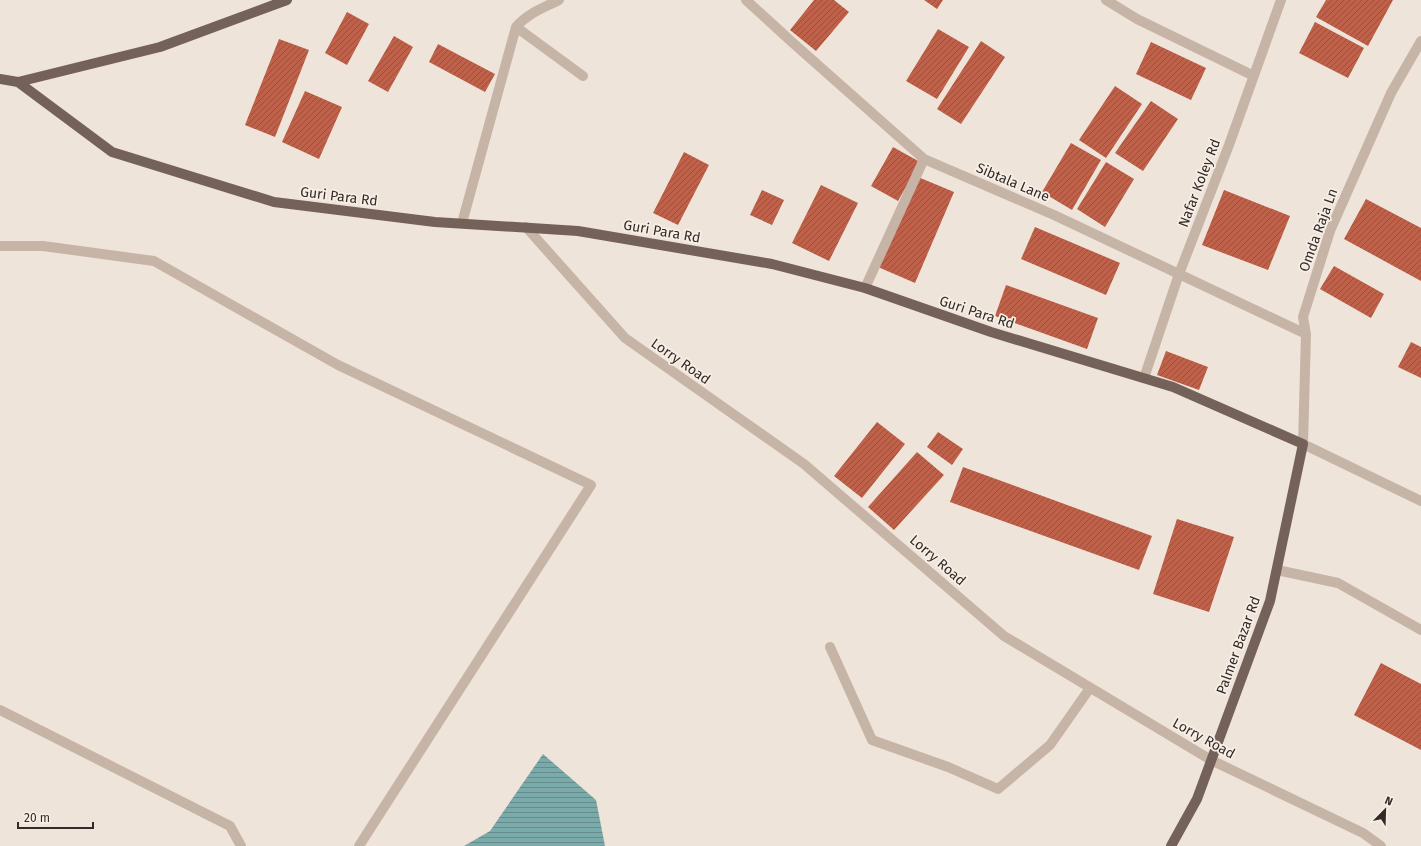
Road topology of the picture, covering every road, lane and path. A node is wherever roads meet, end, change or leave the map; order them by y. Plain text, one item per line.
1 (287, 0) edge
2 (559, 0) edge
3 (746, 0) edge
4 (1106, 0) edge
5 (1281, 0) edge
6 (516, 27) junction
7 (1420, 43) edge
8 (583, 76) dead end
9 (1254, 76) junction
10 (0, 79) edge
11 (18, 82) junction
12 (924, 159) junction
13 (462, 223) junction
14 (526, 227) junction
15 (0, 246) edge
16 (1178, 274) junction
17 (865, 288) junction
18 (1306, 334) junction
19 (1144, 378) junction
20 (1303, 444) junction
21 (1421, 501) edge
22 (1276, 570) junction
23 (1421, 630) edge
24 (830, 647) dead end
25 (1090, 688) junction
26 (0, 710) edge
27 (1211, 760) junction
28 (241, 846) edge
29 (359, 846) edge
30 (1171, 846) edge
31 (1381, 846) edge

1 - 11 main road
2 - 6 street
3 - 12 street, Sibtala Lane
4 - 9 street
5 - 9 street, Nafar Koley Rd
6 - 8 street
6 - 13 street
7 - 18 street, Omda Raja Ln
9 - 16 street, Nafar Koley Rd
10 - 11 main road
11 - 13 main road, Guri Para Rd
12 - 16 street, Sibtala Lane
12 - 17 street
13 - 14 main road, Guri Para Rd
14 - 17 main road, Guri Para Rd
14 - 25 street, Lorry Road
15 - 29 street
16 - 18 street, Sibtala Lane
16 - 19 street, Nafar Koley Rd
17 - 19 main road, Guri Para Rd
18 - 20 street, Omda Raja Ln
19 - 20 main road, Guri Para Rd
20 - 21 street
20 - 22 main road, Palmer Bazar Rd
22 - 23 street
22 - 27 main road, Palmer Bazar Rd
24 - 25 street
25 - 27 street, Lorry Road
26 - 28 street
27 - 30 main road, Palmer Bazar Rd
27 - 31 street, Lorry Road

